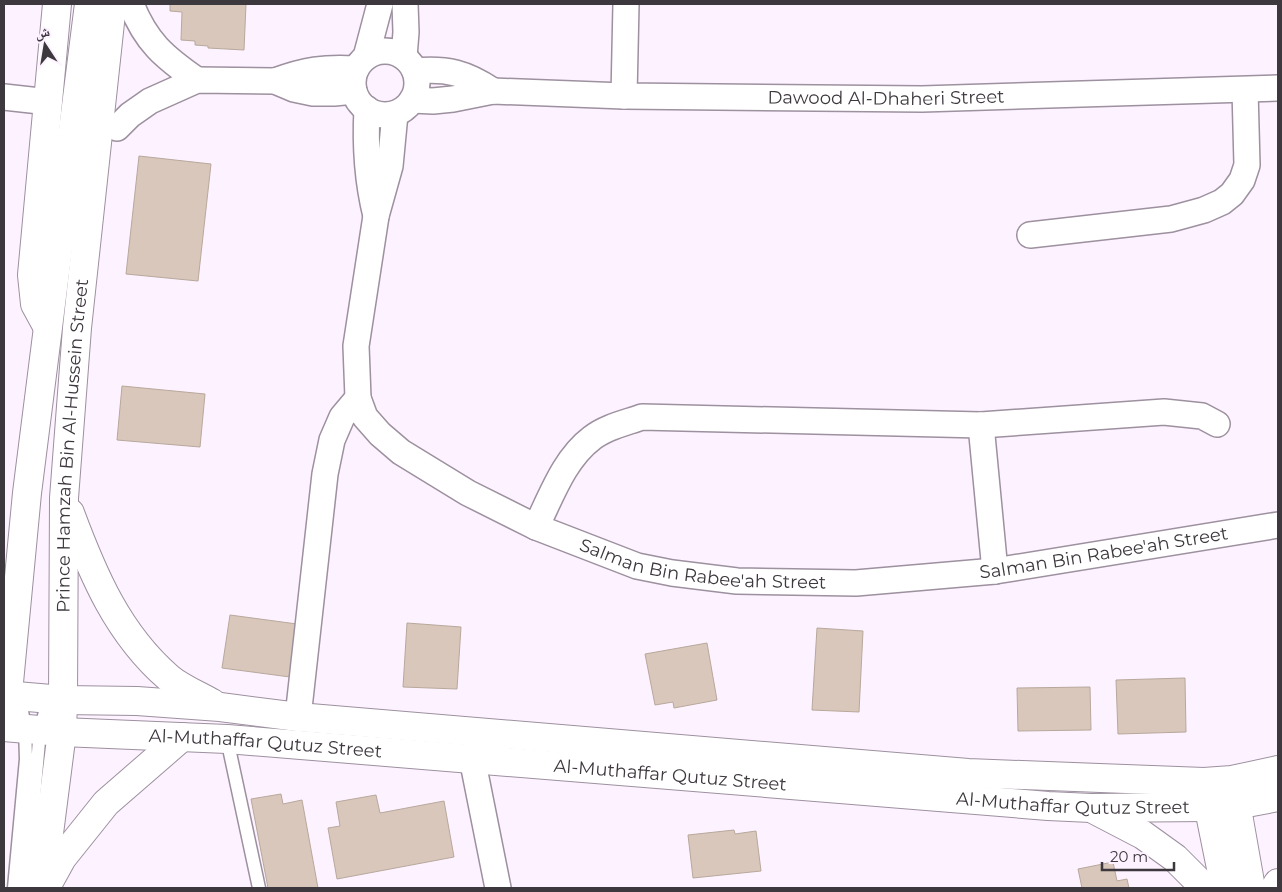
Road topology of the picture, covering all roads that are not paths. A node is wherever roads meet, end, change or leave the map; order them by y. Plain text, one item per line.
1 (57, 4) edge
2 (89, 4) edge
3 (112, 4) edge
4 (130, 4) edge
5 (380, 4) edge
6 (405, 4) edge
7 (626, 4) edge
8 (409, 64) junction
9 (197, 80) junction
10 (361, 81) junction
11 (1278, 88) edge
12 (1245, 90) junction
13 (493, 91) junction
14 (624, 96) junction
15 (4, 97) edge
16 (48, 102) junction
17 (404, 107) junction
18 (117, 128) junction
19 (376, 216) junction
20 (1030, 235) dead end
21 (48, 328) junction
22 (77, 328) junction
23 (358, 398) junction
24 (1217, 424) dead end
25 (982, 425) junction
26 (27, 493) junction
27 (64, 498) junction
28 (1278, 525) edge
29 (536, 527) junction
30 (4, 540) edge
31 (995, 571) junction
32 (5, 695) edge
33 (63, 700) junction
34 (220, 707) junction
35 (298, 717) junction
36 (23, 730) edge
37 (182, 737) junction
38 (227, 739) junction
39 (472, 758) junction
40 (1278, 770) edge
41 (1234, 792) junction
42 (1206, 794) junction
43 (1278, 797) edge
44 (1091, 808) junction
45 (1278, 883) edge
46 (14, 888) edge
47 (26, 888) edge
48 (44, 888) edge
49 (259, 888) edge
50 (498, 888) edge
51 (1205, 888) edge
52 (1225, 888) edge
53 (1251, 888) edge
54 (1275, 888) edge

1 - 16 street
2 - 21 street, Prince Hamzah Bin Al-Hussein Street
3 - 22 street, Prince Hamzah Bin Al-Hussein Street
4 - 9 street
4 - 18 street
5 - 10 street, Salman Bin Rabee'ah Street
6 - 8 street
7 - 14 street
8 - 10 street
8 - 13 street
8 - 17 street
9 - 10 street
9 - 18 street
10 - 17 street
10 - 19 street, Salman Bin Rabee'ah Street
11 - 12 street, Dawood Al-Dhaheri Street
12 - 14 street, Dawood Al-Dhaheri Street
12 - 20 street
13 - 14 street, Dawood Al-Dhaheri Street
13 - 17 street, Dawood Al-Dhaheri Street
15 - 16 street
16 - 21 street
17 - 19 street, Salman Bin Rabee'ah Street
18 - 22 street
19 - 23 street, Salman Bin Rabee'ah Street
21 - 26 street, Prince Hamzah Bin Al-Hussein Street
22 - 27 street, Prince Hamzah Bin Al-Hussein Street
23 - 29 street, Salman Bin Rabee'ah Street
23 - 35 street
24 - 25 street
25 - 29 street
25 - 31 street
26 - 30 street
26 - 32 street, Prince Hamzah Bin Al-Hussein Street
27 - 33 street, Prince Hamzah Bin Al-Hussein Street
27 - 34 street
28 - 31 street, Salman Bin Rabee'ah Street
29 - 31 street, Salman Bin Rabee'ah Street
32 - 33 street, Al-Muthaffar Qutuz Street
32 - 36 street, Prince Hamzah Bin Al-Hussein Street
33 - 34 street, Al-Muthaffar Qutuz Street
33 - 36 street, Prince Hamzah Bin Al-Hussein Street
34 - 35 street, Al-Muthaffar Qutuz Street
35 - 42 street, Al-Muthaffar Qutuz Street
36 - 37 street, Al-Muthaffar Qutuz Street
36 - 46 lane
36 - 47 lane
36 - 48 street, Prince Hamzah Bin Al-Hussein Street
37 - 38 street, Al-Muthaffar Qutuz Street
37 - 48 street
38 - 39 street, Al-Muthaffar Qutuz Street
38 - 49 lane
39 - 44 street, Al-Muthaffar Qutuz Street
39 - 50 street
40 - 41 street, Al-Muthaffar Qutuz Street
41 - 42 street, Al-Muthaffar Qutuz Street
41 - 43 street, Al-Muthaffar Qutuz Street
41 - 53 street
42 - 44 street, Al-Muthaffar Qutuz Street
42 - 52 street
44 - 51 street
45 - 54 street

